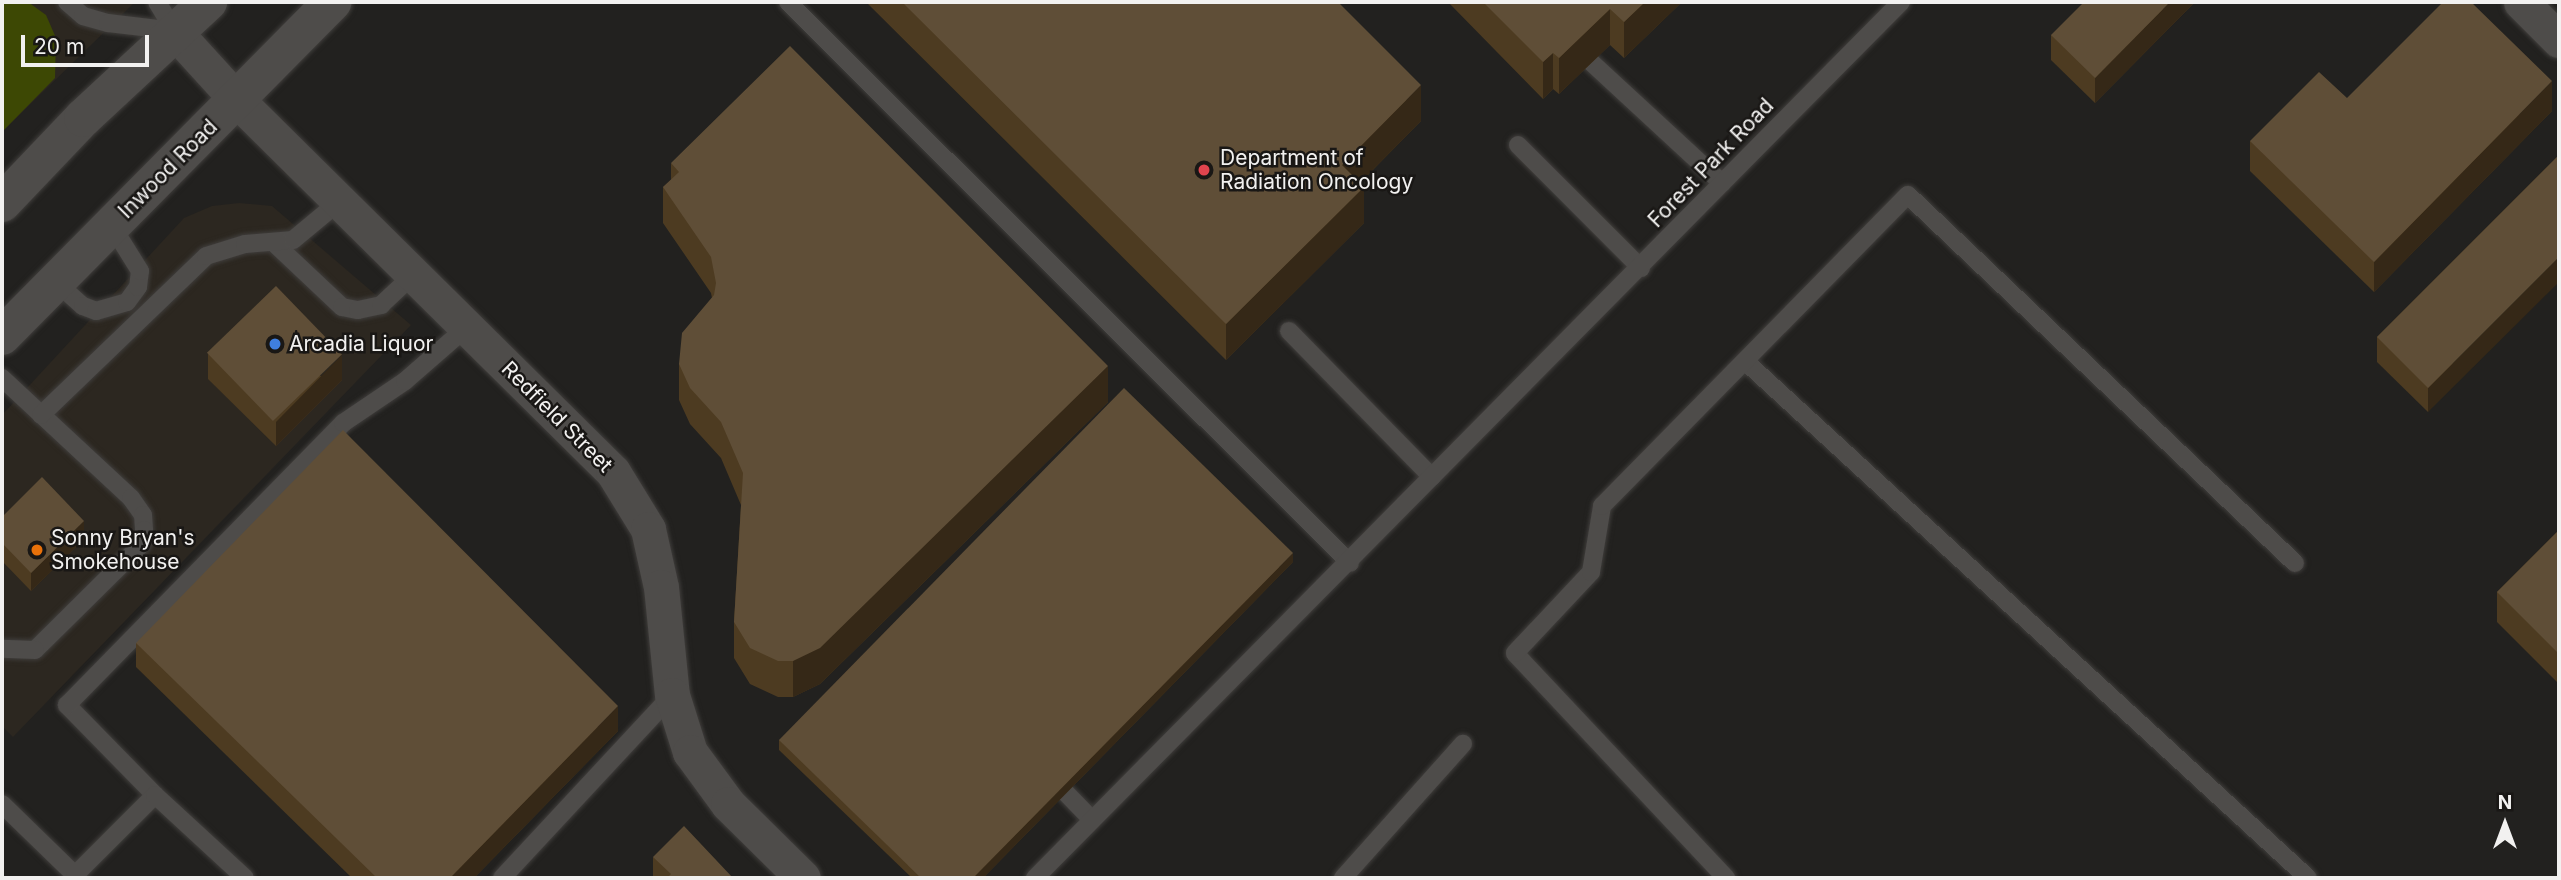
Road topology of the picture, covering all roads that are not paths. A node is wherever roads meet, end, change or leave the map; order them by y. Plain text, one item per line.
1 (67, 2) edge
2 (208, 2) edge
3 (333, 2) edge
4 (788, 2) edge
5 (1901, 2) edge
6 (2521, 2) edge
7 (166, 17) edge
8 (2558, 36) edge
9 (1592, 62) edge
10 (236, 99) junction
11 (1518, 145) dead end
12 (1723, 183) junction
13 (340, 201) junction
14 (2, 203) edge
15 (112, 226) junction
16 (273, 242) junction
17 (1641, 268) junction
18 (414, 274) junction
19 (56, 282) junction
20 (127, 302) junction
21 (143, 318) junction
22 (467, 327) junction
23 (1289, 331) dead end
24 (2, 336) edge
25 (1745, 361) junction
26 (2, 378) edge
27 (41, 415) junction
28 (1432, 477) junction
29 (2295, 563) dead end
30 (1350, 564) junction
31 (2, 649) edge
32 (672, 695) junction
33 (1463, 744) dead end
34 (1066, 793) edge
35 (155, 795) junction
36 (2, 804) edge
37 (1092, 820) junction
38 (77, 877) edge
39 (245, 878) edge
40 (502, 878) edge
41 (803, 878) edge
42 (1035, 878) edge
43 (1343, 878) edge
44 (1726, 878) edge
45 (2308, 878) edge

1 - 7 lane
2 - 7 main road
3 - 10 main road, Inwood Road
4 - 30 lane
5 - 12 lane, Forest Park Road
6 - 8 street
7 - 10 street, Redfield Street
7 - 14 main road
9 - 12 lane
10 - 13 street, Redfield Street
10 - 15 main road, Inwood Road
11 - 17 lane
12 - 17 lane, Forest Park Road
13 - 16 lane
13 - 18 street, Redfield Street
15 - 19 main road, Inwood Road
15 - 20 lane
16 - 18 lane
16 - 21 lane
17 - 28 lane, Forest Park Road
18 - 22 street, Redfield Street
19 - 20 lane
19 - 24 main road, Inwood Road
20 - 21 lane
21 - 27 lane
22 - 32 street, Redfield Street
22 - 35 lane
23 - 28 lane
25 - 29 lane
25 - 44 lane
25 - 45 lane
26 - 27 lane
27 - 31 lane
28 - 30 lane, Forest Park Road
30 - 37 lane, Forest Park Road
32 - 40 lane
32 - 41 street, Redfield Street
33 - 43 lane
34 - 37 lane
35 - 38 lane
35 - 39 lane
36 - 38 lane
37 - 42 lane, Forest Park Road

